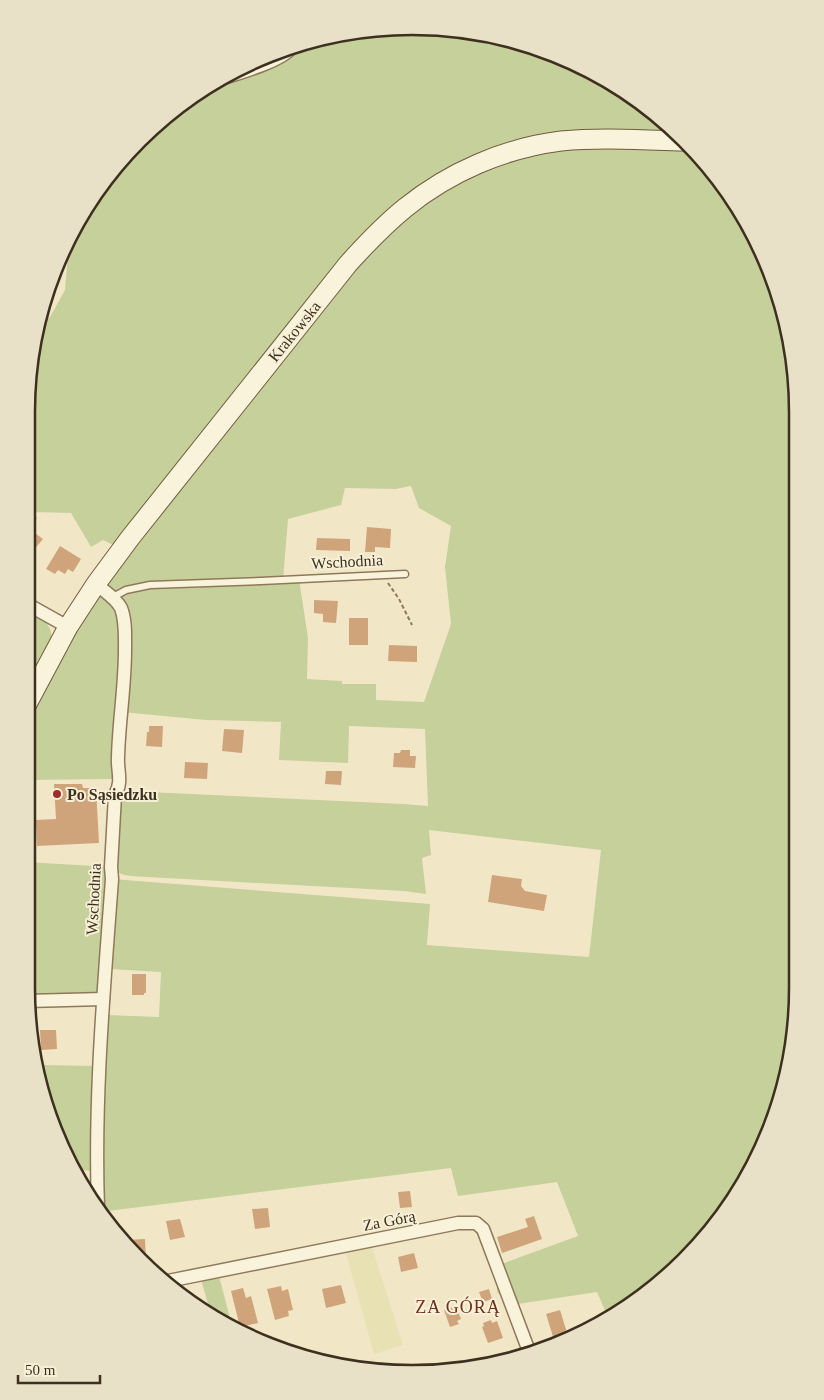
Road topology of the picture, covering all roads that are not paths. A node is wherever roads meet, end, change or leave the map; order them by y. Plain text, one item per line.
1 (675, 142) edge
2 (405, 574) dead end
3 (96, 584) junction
4 (113, 597) junction
5 (35, 608) edge
6 (68, 627) junction
7 (35, 689) edge
8 (103, 999) junction
9 (36, 1001) edge
10 (98, 1195) edge
11 (174, 1280) edge
12 (527, 1347) edge

1 - 3 main road, Krakowska
2 - 4 lane, Wschodnia
3 - 4 street, Wschodnia
3 - 6 main road, Krakowska
4 - 8 street, Wschodnia
5 - 6 street
6 - 7 main road, Krakowska
8 - 9 street
8 - 10 street, Wschodnia
11 - 12 street, Za Górą

